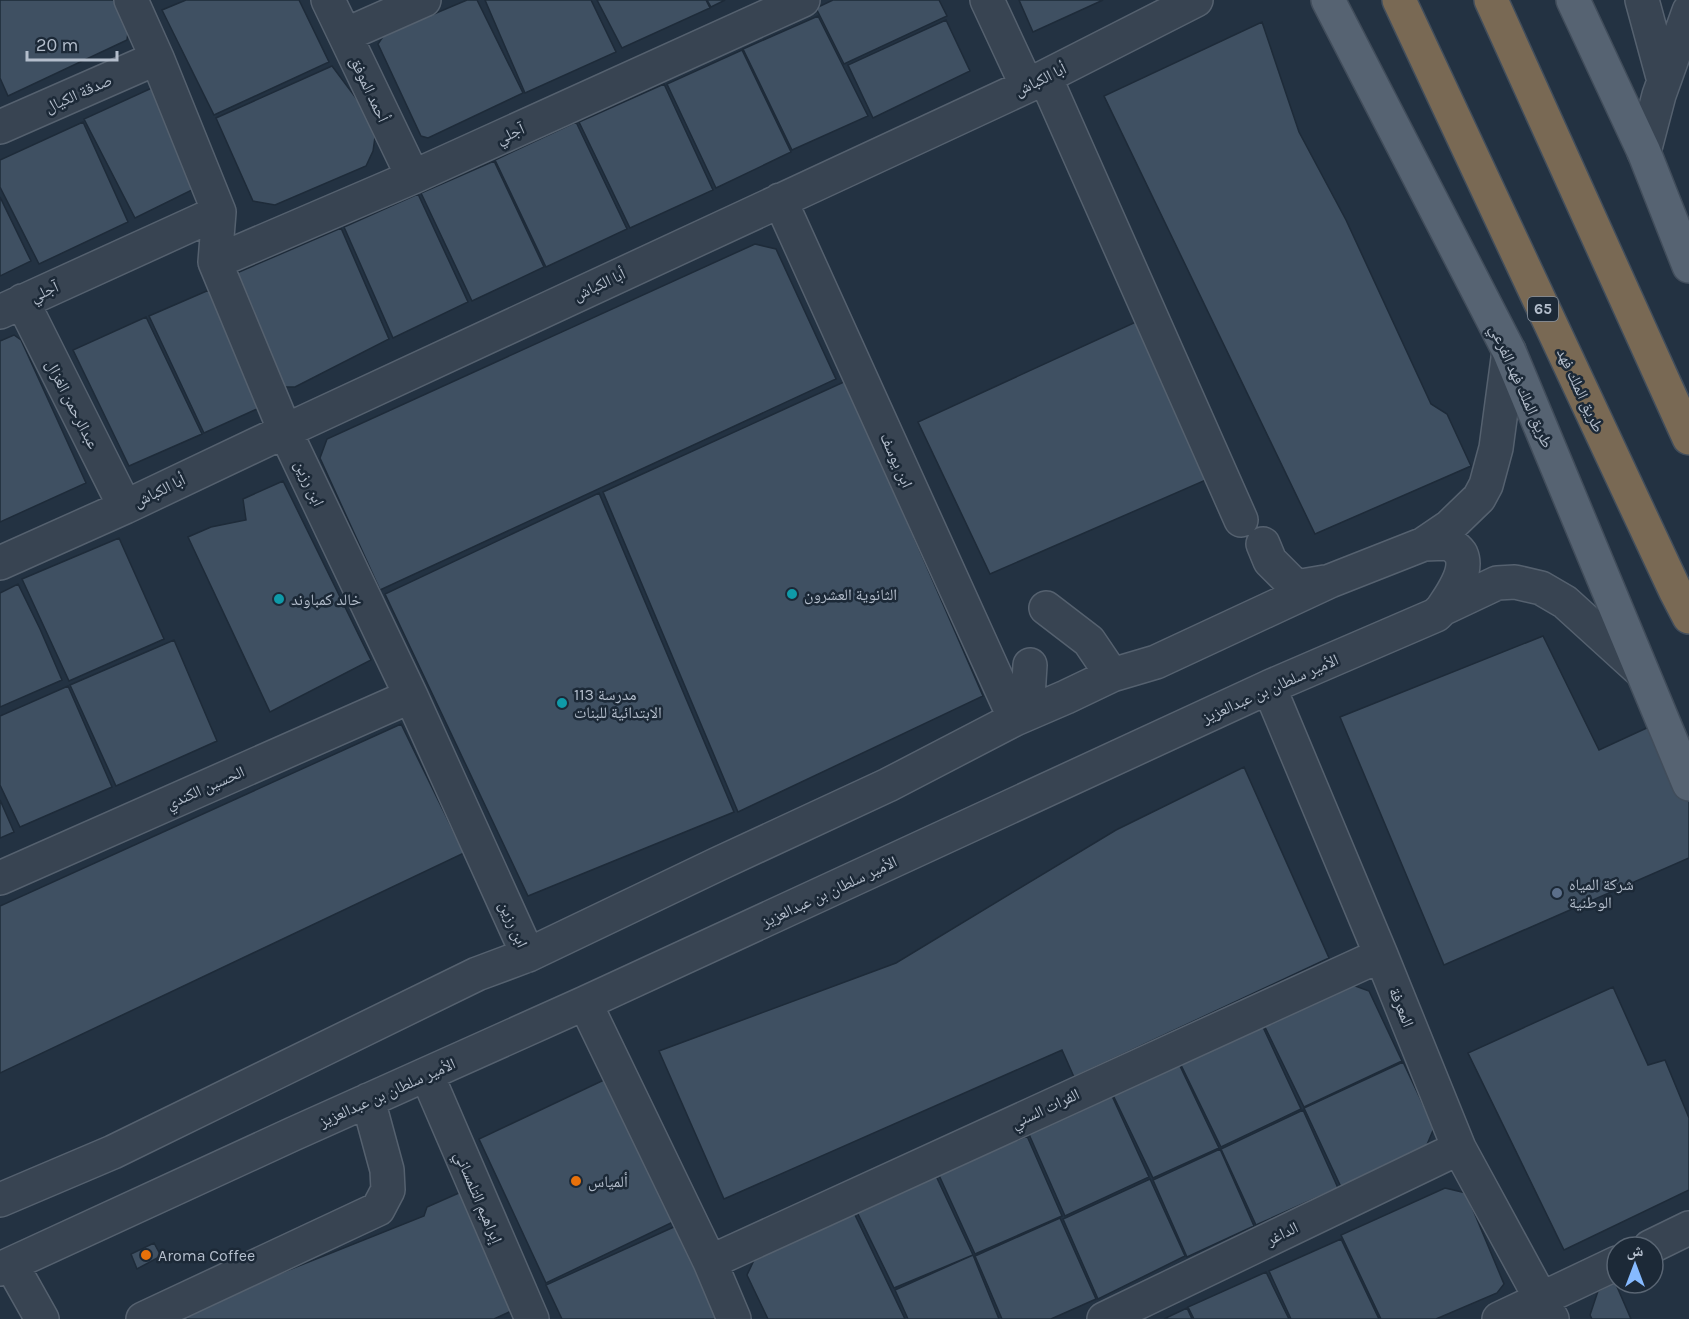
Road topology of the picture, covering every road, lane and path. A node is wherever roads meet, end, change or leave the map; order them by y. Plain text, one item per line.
1 (131, 0) edge
2 (328, 0) edge
3 (424, 0) edge
4 (803, 0) edge
5 (987, 0) edge
6 (1196, 0) edge
7 (1328, 0) edge
8 (1399, 0) edge
9 (1491, 0) edge
10 (1573, 0) edge
11 (1595, 0) edge
12 (1642, 0) edge
13 (1689, 11) edge
14 (345, 35) junction
15 (1592, 38) junction
16 (157, 58) junction
17 (1676, 66) edge
18 (1036, 82) junction
19 (0, 127) edge
20 (1644, 152) junction
21 (413, 177) junction
22 (780, 200) junction
23 (219, 212) junction
24 (215, 262) junction
25 (1689, 266) edge
26 (11, 306) edge
27 (1509, 351) junction
28 (285, 430) junction
29 (1689, 438) edge
30 (125, 507) junction
31 (1241, 520) dead end
32 (1263, 544) dead end
33 (1424, 544) junction
34 (0, 563) edge
35 (1330, 581) junction
36 (1046, 608) dead end
37 (1442, 609) junction
38 (1689, 616) edge
39 (1030, 665) dead end
40 (1641, 671) junction
41 (1112, 675) junction
42 (1269, 687) junction
43 (411, 696) junction
44 (1021, 716) junction
45 (1689, 784) edge
46 (0, 878) edge
47 (528, 955) junction
48 (1381, 955) junction
49 (585, 1004) junction
50 (427, 1075) junction
51 (368, 1100) junction
52 (1459, 1148) junction
53 (0, 1200) edge
54 (1689, 1228) edge
55 (1665, 1240) edge
56 (710, 1262) junction
57 (6, 1266) edge
58 (1605, 1271) edge
59 (1547, 1309) edge
60 (42, 1319) edge
61 (143, 1319) edge
62 (532, 1319) edge
63 (734, 1319) edge
64 (1104, 1319) edge
65 (1498, 1319) edge

1 - 16 street, ابن رزين
2 - 14 street, أحمد الموفق
3 - 14 street
4 - 21 street, آجلي
5 - 18 street
6 - 18 street, أبا الكباش
7 - 27 main road, طريق الملك فهد الفرعي
8 - 38 highway, طريق الملك فهد / 65
9 - 29 highway
10 - 15 main road
11 - 15 main road
12 - 17 street
13 - 17 street
14 - 21 street, أحمد الموفق
15 - 20 main road
16 - 19 street, صدقة الكيال
16 - 23 street, ابن رزين
17 - 20 street
18 - 22 street, أبا الكباش
18 - 31 street
20 - 25 main road
21 - 24 street, آجلي
22 - 28 street, أبا الكباش
22 - 44 street, ابن يوسف
23 - 24 street, ابن رزين
23 - 26 street, آجلي
24 - 28 street, ابن رزين
26 - 30 street, عبدالرحمن الغزال
27 - 33 street
27 - 40 main road, طريق الملك فهد الفرعي
28 - 30 street, أبا الكباش
28 - 43 street, ابن رزين
30 - 34 street, أبا الكباش
32 - 35 street
33 - 35 street
33 - 37 street
35 - 41 street
36 - 41 street
37 - 40 street, الأمير سلطان بن عبدالعزيز
37 - 42 street, الأمير سلطان بن عبدالعزيز
39 - 44 street
40 - 45 main road, طريق الملك فهد الفرعي
41 - 44 street
42 - 48 street, المعرفة
42 - 49 street, الأمير سلطان بن عبدالعزيز
43 - 46 street, الحسين الكندي
43 - 47 street, ابن رزين
44 - 47 street
47 - 53 street
48 - 52 street, المعرفة
48 - 56 street, الفرات السني
49 - 50 street, الأمير سلطان بن عبدالعزيز
49 - 56 street
50 - 51 street, الأمير سلطان بن عبدالعزيز
50 - 62 street, إبراهيم التلمساني
51 - 57 street, الأمير سلطان بن عبدالعزيز
51 - 61 street
52 - 59 street, المعرفة
52 - 64 street, الداغر
54 - 55 street
56 - 63 street
57 - 60 street
58 - 59 street
59 - 65 street

